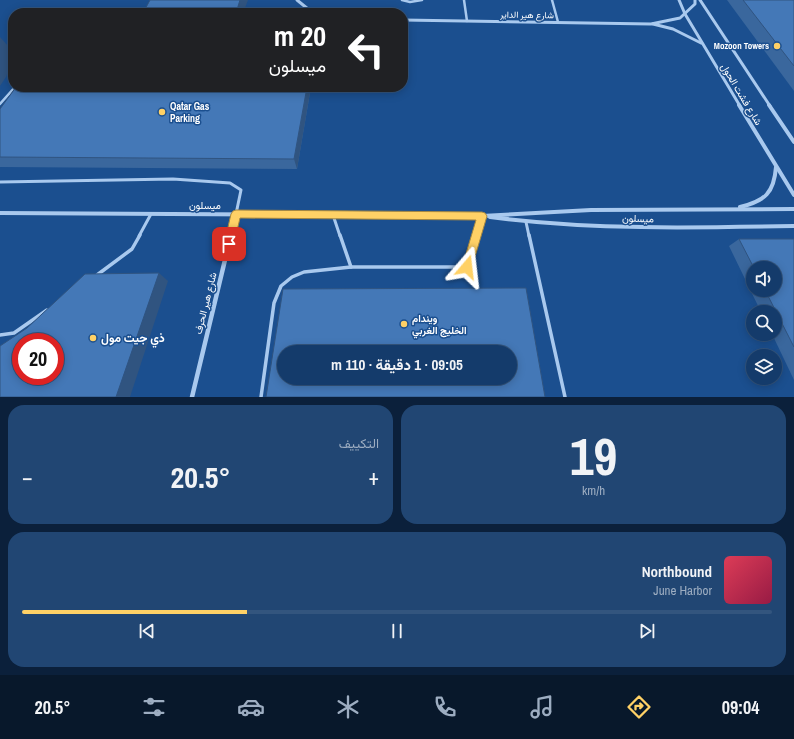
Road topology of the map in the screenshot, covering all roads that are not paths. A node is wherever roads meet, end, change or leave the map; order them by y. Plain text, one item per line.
1 (297, 0) edge
2 (402, 0) edge
3 (422, 0) edge
4 (464, 0) edge
5 (552, 0) edge
6 (679, 0) edge
7 (696, 0) edge
8 (700, 0) edge
9 (307, 8) edge
10 (685, 14) junction
11 (408, 20) edge
12 (467, 21) junction
13 (558, 22) junction
14 (651, 24) junction
15 (702, 43) junction
16 (11, 92) edge
17 (0, 104) edge
18 (794, 142) edge
19 (776, 166) junction
20 (0, 182) edge
21 (794, 195) edge
22 (733, 209) junction
23 (794, 210) edge
24 (0, 213) edge
25 (151, 214) junction
26 (236, 214) junction
27 (333, 215) junction
28 (482, 216) junction
29 (526, 222) junction
30 (794, 226) edge
31 (351, 267) junction
32 (93, 278) edge
33 (48, 309) edge
34 (0, 335) edge
35 (192, 397) edge
36 (260, 397) edge
37 (565, 397) edge

1 - 9 street
2 - 3 lane
4 - 12 lane
5 - 13 lane
6 - 10 street, شارع فشت الحول
7 - 10 street
8 - 18 street, شارع فشت الحول
10 - 14 street, شارع هير الداير
10 - 15 street, شارع فشت الحول
11 - 12 street, شارع هير الداير
12 - 13 street, شارع هير الداير
13 - 14 street, شارع هير الداير
14 - 15 street, شارع هير الداير
15 - 19 street, شارع فشت الحول
16 - 17 lane
19 - 21 street, شارع فشت الحول
19 - 22 street
20 - 26 lane
22 - 23 street, ميسلون
22 - 28 street, ميسلون
24 - 25 street, ميسلون
25 - 26 street, ميسلون
25 - 32 lane
26 - 27 street, ميسلون
26 - 35 street, شارع هير الحرف
27 - 28 street, ميسلون
27 - 31 lane
28 - 29 street, ميسلون
28 - 31 lane
29 - 30 street, ميسلون
29 - 37 lane
31 - 36 lane
33 - 34 lane

